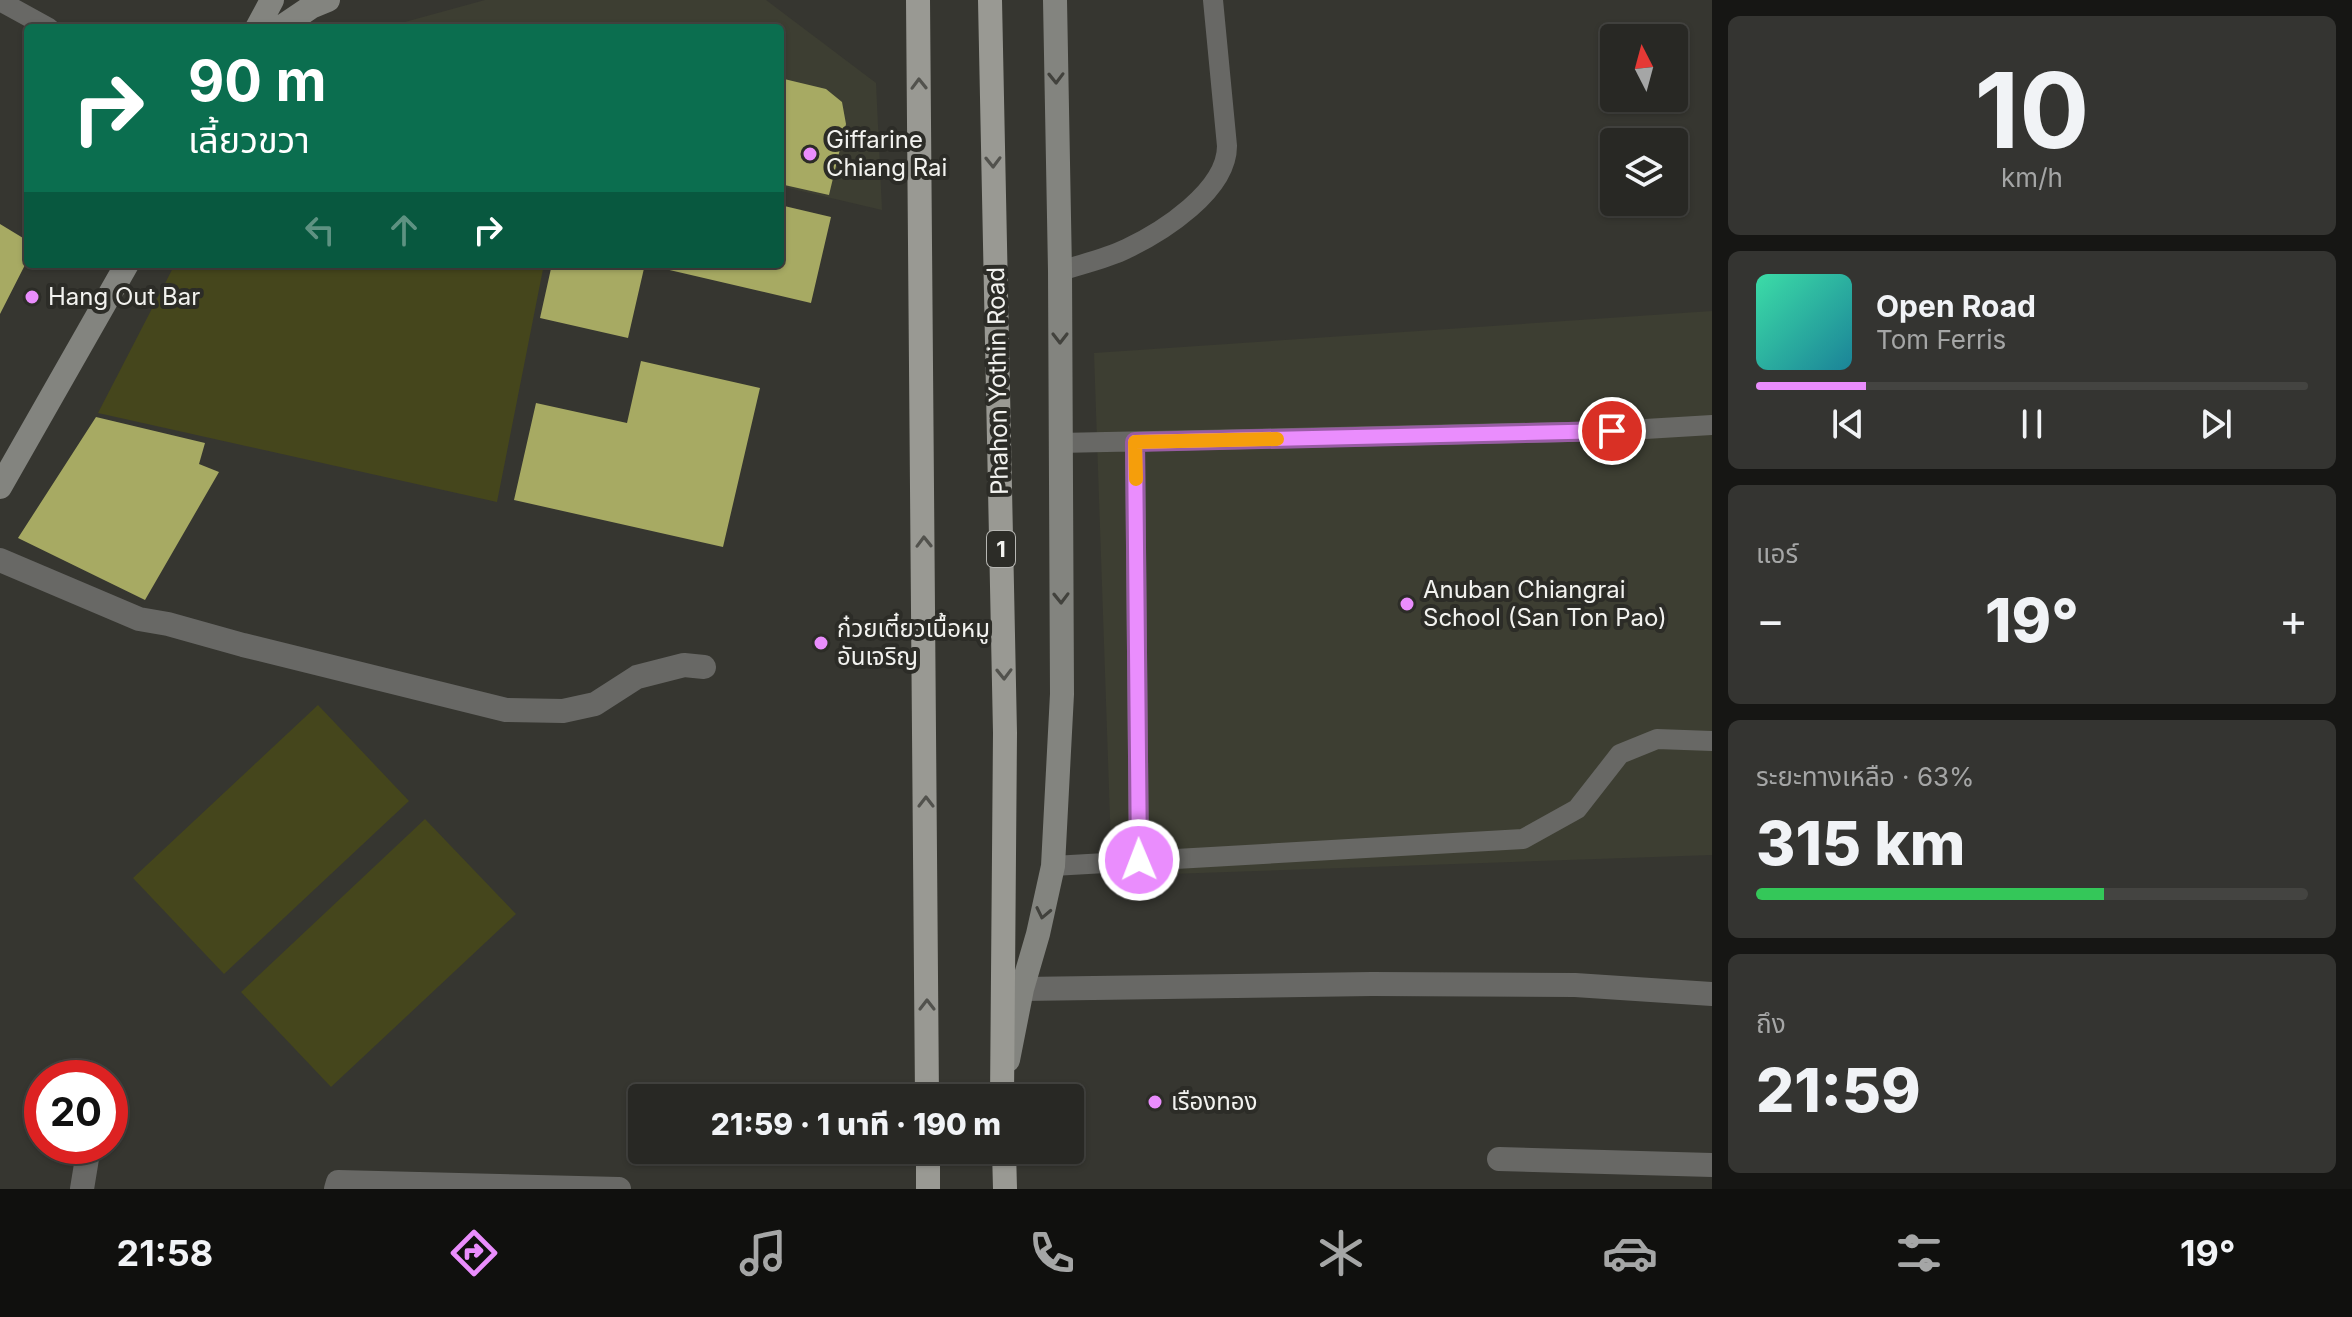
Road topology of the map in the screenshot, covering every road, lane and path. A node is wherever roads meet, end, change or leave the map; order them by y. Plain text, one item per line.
1 (272, 0) edge
2 (328, 0) edge
3 (918, 0) edge
4 (990, 0) edge
5 (1055, 0) edge
6 (1213, 0) edge
7 (0, 1) edge
8 (42, 24) edge
9 (259, 24) edge
10 (286, 24) edge
11 (125, 268) edge
12 (1060, 271) junction
13 (1712, 425) edge
14 (1135, 442) junction
15 (1059, 443) junction
16 (0, 487) edge
17 (0, 560) edge
18 (704, 667) dead end
19 (1712, 741) edge
20 (1139, 860) junction
21 (1053, 866) junction
22 (1022, 989) junction
23 (1712, 994) edge
24 (927, 1084) edge
25 (1002, 1084) edge
26 (1004, 1084) edge
27 (1499, 1159) dead end
28 (86, 1164) edge
29 (928, 1164) edge
30 (1004, 1164) edge
31 (1712, 1165) edge
32 (440, 1187) edge
33 (82, 1189) edge
34 (336, 1189) edge
35 (619, 1189) edge
36 (928, 1189) edge
37 (1005, 1189) edge

1 - 9 main road
2 - 10 main road
24 -> 3 main road
4 -> 25 main road, Phahon Yothin Road / 1
5 -> 12 main road
6 - 12 lane
7 - 8 lane
11 - 16 main road
12 -> 15 main road
13 - 14 lane
14 - 15 lane
14 - 20 lane
15 -> 21 main road
17 - 18 street
19 - 20 lane
20 - 21 lane
21 -> 22 main road
22 - 23 street
22 - 26 main road
27 - 31 street
28 - 33 street
29 - 36 main road
30 - 37 main road
32 - 34 street
32 - 35 street

